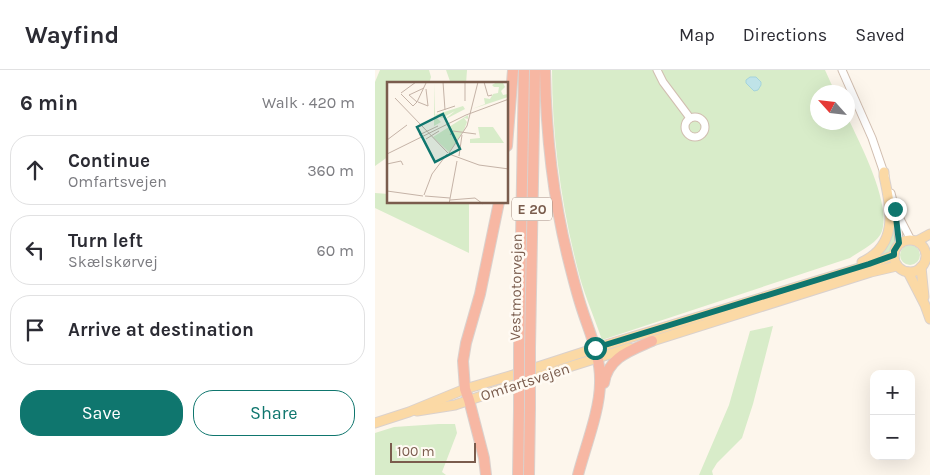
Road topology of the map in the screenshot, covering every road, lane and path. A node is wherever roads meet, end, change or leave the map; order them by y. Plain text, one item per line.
1 (513, 70) edge
2 (524, 70) edge
3 (535, 70) edge
4 (545, 70) edge
5 (657, 70) edge
6 (842, 70) edge
7 (690, 118) dead end
8 (509, 121) edge
9 (884, 172) junction
10 (499, 204) edge
11 (895, 209) junction
12 (930, 234) edge
13 (914, 241) junction
14 (899, 243) junction
15 (927, 249) edge
16 (894, 255) junction
17 (897, 266) junction
18 (921, 267) junction
19 (908, 272) junction
20 (823, 278) junction
21 (925, 305) junction
22 (930, 319) edge
23 (652, 341) junction
24 (595, 348) junction
25 (598, 359) junction
26 (513, 375) junction
27 (537, 377) junction
28 (465, 389) junction
29 (469, 400) junction
30 (409, 412) junction
31 (375, 423) edge
32 (588, 439) junction
33 (486, 475) edge
34 (518, 475) edge
35 (529, 475) edge
36 (578, 475) edge

1 - 8 highway
2 - 34 highway, Vestmotorvejen / E 20, bridge
3 - 35 highway, Vestmotorvejen / E 20, bridge
4 - 24 highway
5 - 7 street
6 - 9 street
9 - 11 street
9 - 20 main road
10 - 28 highway
11 - 13 street
11 - 14 street
12 - 13 main road
13 - 14 main road
13 - 15 main road
14 - 16 main road
15 - 18 main road
16 - 17 main road
16 - 20 main road, Omfartsvejen
17 - 19 main road
17 - 23 main road, Omfartsvejen
18 - 19 main road
18 - 21 main road
19 - 21 main road
20 - 24 main road, Omfartsvejen
21 - 22 main road
23 - 25 main road, Omfartsvejen
23 - 32 highway
24 - 25 highway
24 - 26 main road, Omfartsvejen
24 - 27 main road
25 - 27 main road, Omfartsvejen
25 - 32 highway
26 - 28 main road, Omfartsvejen
26 - 29 main road
27 - 29 main road, Omfartsvejen
28 - 29 highway
28 - 30 main road, Omfartsvejen
29 - 30 main road, Omfartsvejen
29 - 33 highway
30 - 31 main road, Omfartsvejen
32 - 36 highway

